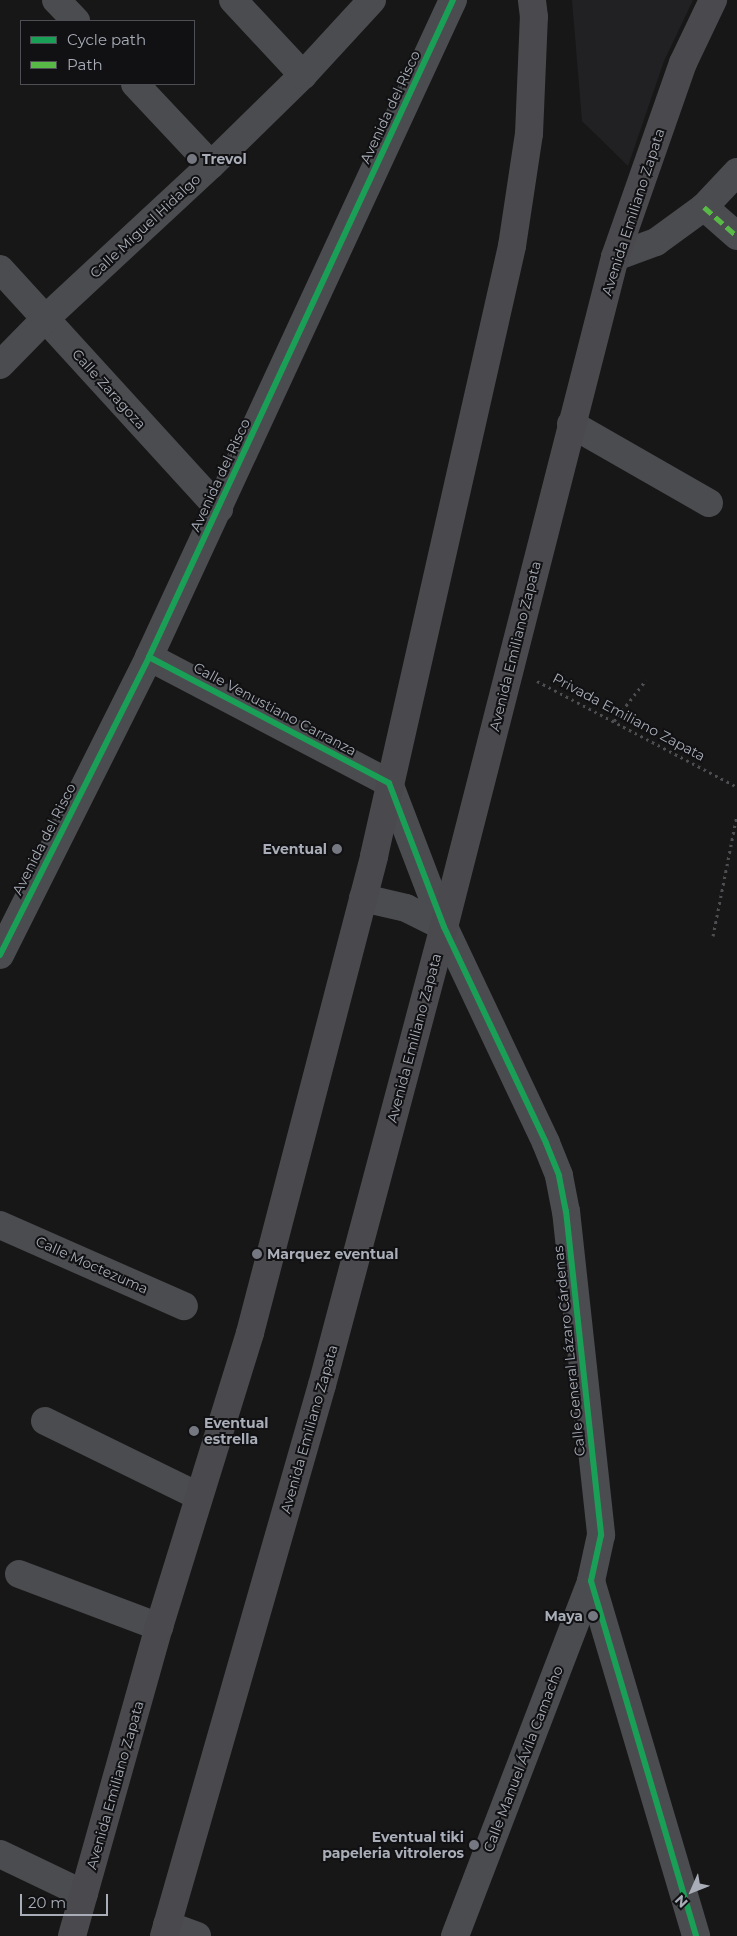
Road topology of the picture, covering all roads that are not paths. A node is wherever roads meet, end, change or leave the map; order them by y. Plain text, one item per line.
1 (56, 0) edge
2 (233, 0) edge
3 (372, 0) edge
4 (453, 0) edge
5 (532, 0) edge
6 (713, 0) edge
7 (75, 20) edge
8 (303, 75) junction
9 (136, 85) edge
10 (210, 165) junction
11 (737, 172) edge
12 (704, 206) junction
13 (737, 236) edge
14 (615, 256) junction
15 (0, 269) edge
16 (45, 319) junction
17 (0, 365) edge
18 (571, 424) junction
19 (709, 502) dead end
20 (219, 509) junction
21 (149, 658) junction
22 (389, 783) junction
23 (363, 898) junction
24 (444, 927) junction
25 (0, 955) edge
26 (0, 1225) edge
27 (184, 1306) dead end
28 (45, 1421) dead end
29 (198, 1496) junction
30 (19, 1574) dead end
31 (591, 1581) junction
32 (159, 1627) junction
33 (0, 1854) edge
34 (84, 1894) junction
35 (165, 1930) edge
36 (72, 1936) edge
37 (197, 1936) edge
38 (455, 1936) edge
39 (696, 1936) edge

1 - 7 street
2 - 8 street
3 - 8 street, Calle Miguel Hidalgo
4 - 20 street, Avenida del Risco
5 - 22 main road, Avenida Emiliano Zapata
6 - 14 main road, Avenida Emiliano Zapata
8 - 10 street, Calle Miguel Hidalgo
9 - 10 street
10 - 16 street, Calle Miguel Hidalgo
11 - 12 street
12 - 13 street
12 - 14 street
14 - 18 main road, Avenida Emiliano Zapata
15 - 16 street, Calle Zaragoza
16 - 17 street, Calle Miguel Hidalgo
16 - 20 street, Calle Zaragoza
18 - 19 street
18 - 24 main road, Avenida Emiliano Zapata
20 - 21 street, Avenida del Risco
21 - 22 street, Calle Venustiano Carranza
21 - 25 street, Avenida del Risco
22 - 23 main road, Avenida Emiliano Zapata
22 - 24 street, Calle General Lázaro Cárdenas
23 - 24 street
23 - 29 main road, Avenida Emiliano Zapata
24 - 31 street, Calle General Lázaro Cárdenas
24 - 35 main road, Avenida Emiliano Zapata
26 - 27 street, Calle Moctezuma
28 - 29 street
29 - 32 main road, Avenida Emiliano Zapata
30 - 32 street
31 - 38 street, Calle Manuel Ávila Camacho
31 - 39 street, Calle General Lázaro Cárdenas
32 - 34 main road, Avenida Emiliano Zapata
33 - 34 street
34 - 36 main road, Avenida Emiliano Zapata
35 - 37 street

